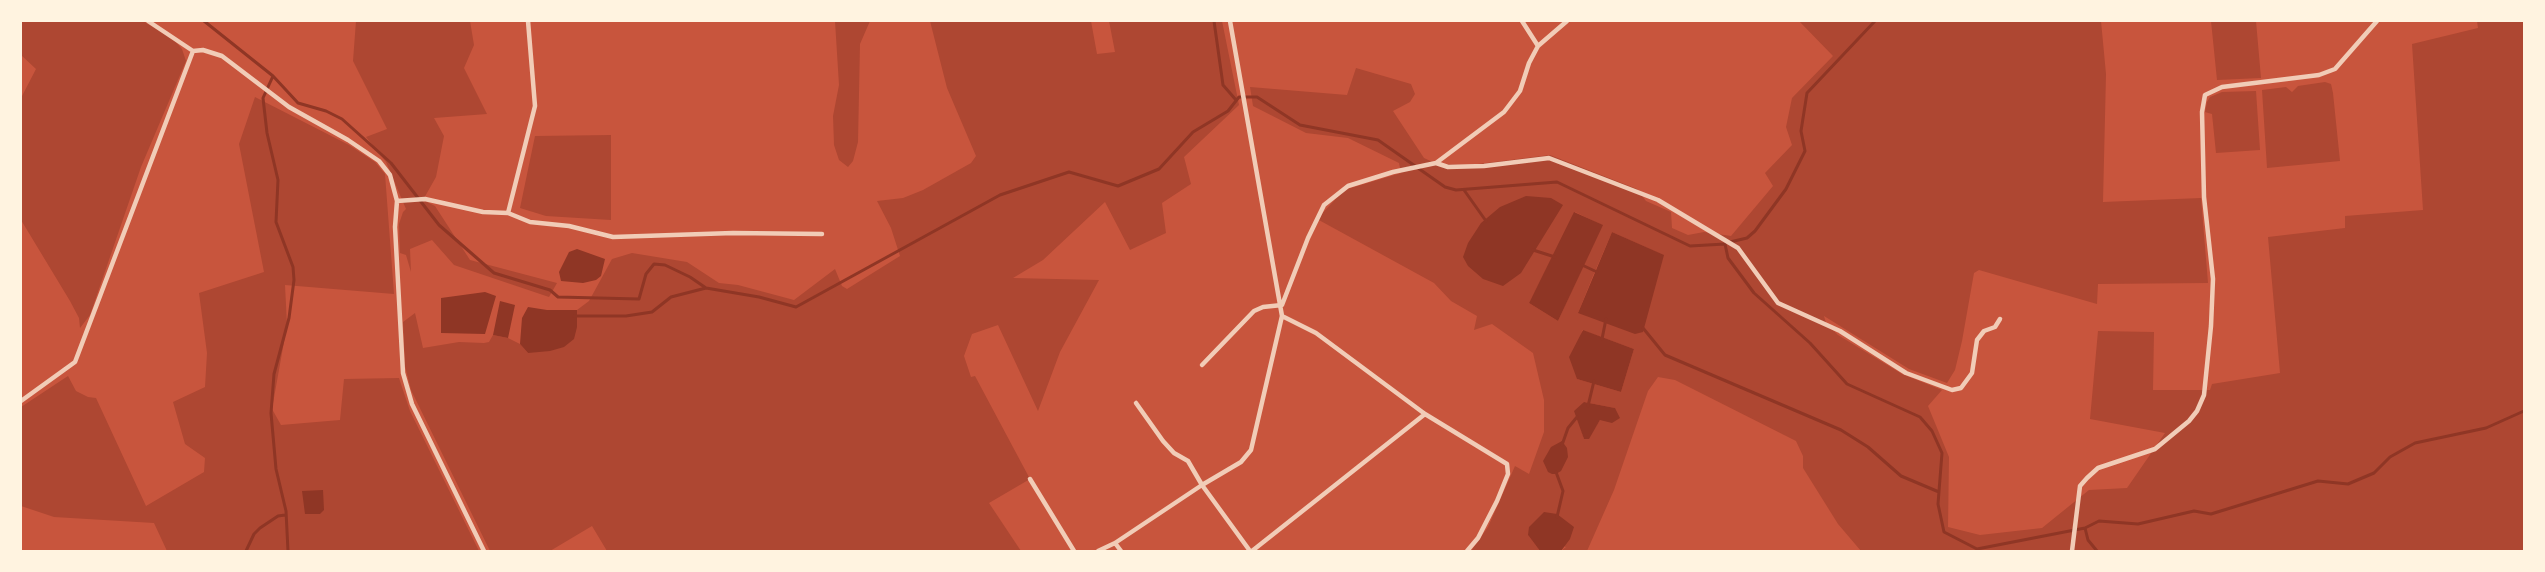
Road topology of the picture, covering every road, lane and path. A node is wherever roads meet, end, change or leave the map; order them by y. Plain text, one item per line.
1 (148, 21) edge
2 (528, 21) edge
3 (1230, 21) edge
4 (1522, 21) edge
5 (1567, 21) edge
6 (2378, 21) edge
7 (1538, 46) junction
8 (193, 51) junction
9 (1436, 163) junction
10 (397, 201) junction
11 (508, 213) junction
12 (822, 234) dead end
13 (1282, 305) junction
14 (1282, 316) junction
15 (2000, 319) dead end
16 (1202, 366) dead end
17 (21, 401) edge
18 (1136, 403) dead end
19 (1425, 414) junction
20 (1030, 479) dead end
21 (1202, 485) junction
22 (1115, 543) junction
23 (484, 551) edge
24 (1074, 551) edge
25 (1098, 551) edge
26 (1121, 551) edge
27 (1251, 551) edge
28 (1467, 551) edge
29 (2072, 551) edge

1 - 8 street
2 - 11 street
3 - 13 street
4 - 7 street
5 - 7 street
6 - 29 street
7 - 9 street
8 - 10 street
8 - 17 street
9 - 13 street
9 - 15 street
10 - 11 street
10 - 23 street
11 - 12 street
13 - 14 street
13 - 16 street
14 - 19 street
14 - 21 street
18 - 21 street
19 - 27 street
19 - 28 street
20 - 24 street
21 - 22 street
21 - 27 street
22 - 25 street
22 - 26 street

